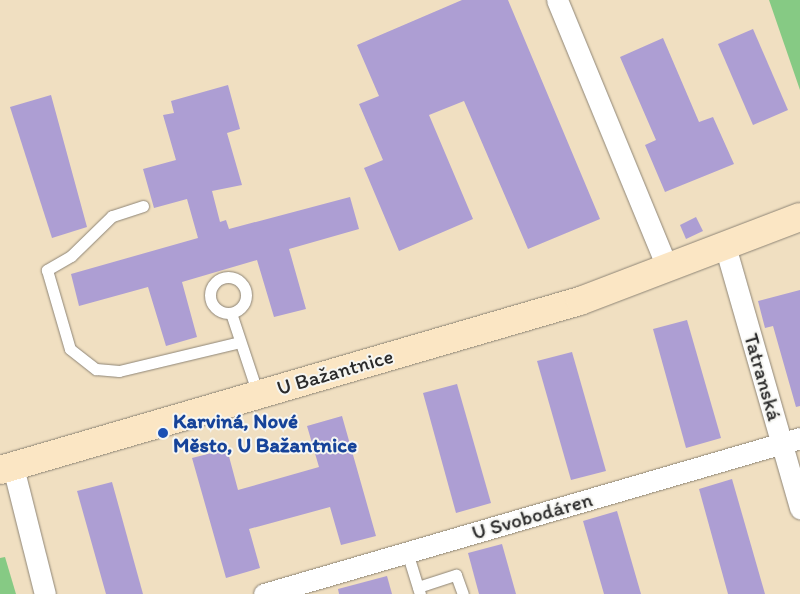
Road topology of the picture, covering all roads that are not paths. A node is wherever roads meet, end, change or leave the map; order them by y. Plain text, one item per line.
1 (557, 0) edge
2 (143, 206) dead end
3 (800, 217) edge
4 (725, 246) junction
5 (668, 269) junction
6 (231, 313) dead end
7 (240, 342) junction
8 (258, 394) junction
9 (791, 440) edge
10 (6, 468) edge
11 (800, 508) edge
12 (407, 552) junction
13 (419, 590) edge
14 (45, 594) edge
15 (264, 594) edge
16 (464, 594) edge

1 - 5 street
2 - 7 lane
3 - 4 street, U Bažantnice
4 - 5 street, U Bažantnice
4 - 9 street, Tatranská
5 - 8 street, U Bažantnice
6 - 7 lane
7 - 8 lane
8 - 10 street, U Bažantnice
9 - 11 street, Tatranská
9 - 12 street, U Svobodáren
10 - 14 street
12 - 13 lane
12 - 15 street, U Svobodáren
13 - 16 lane

